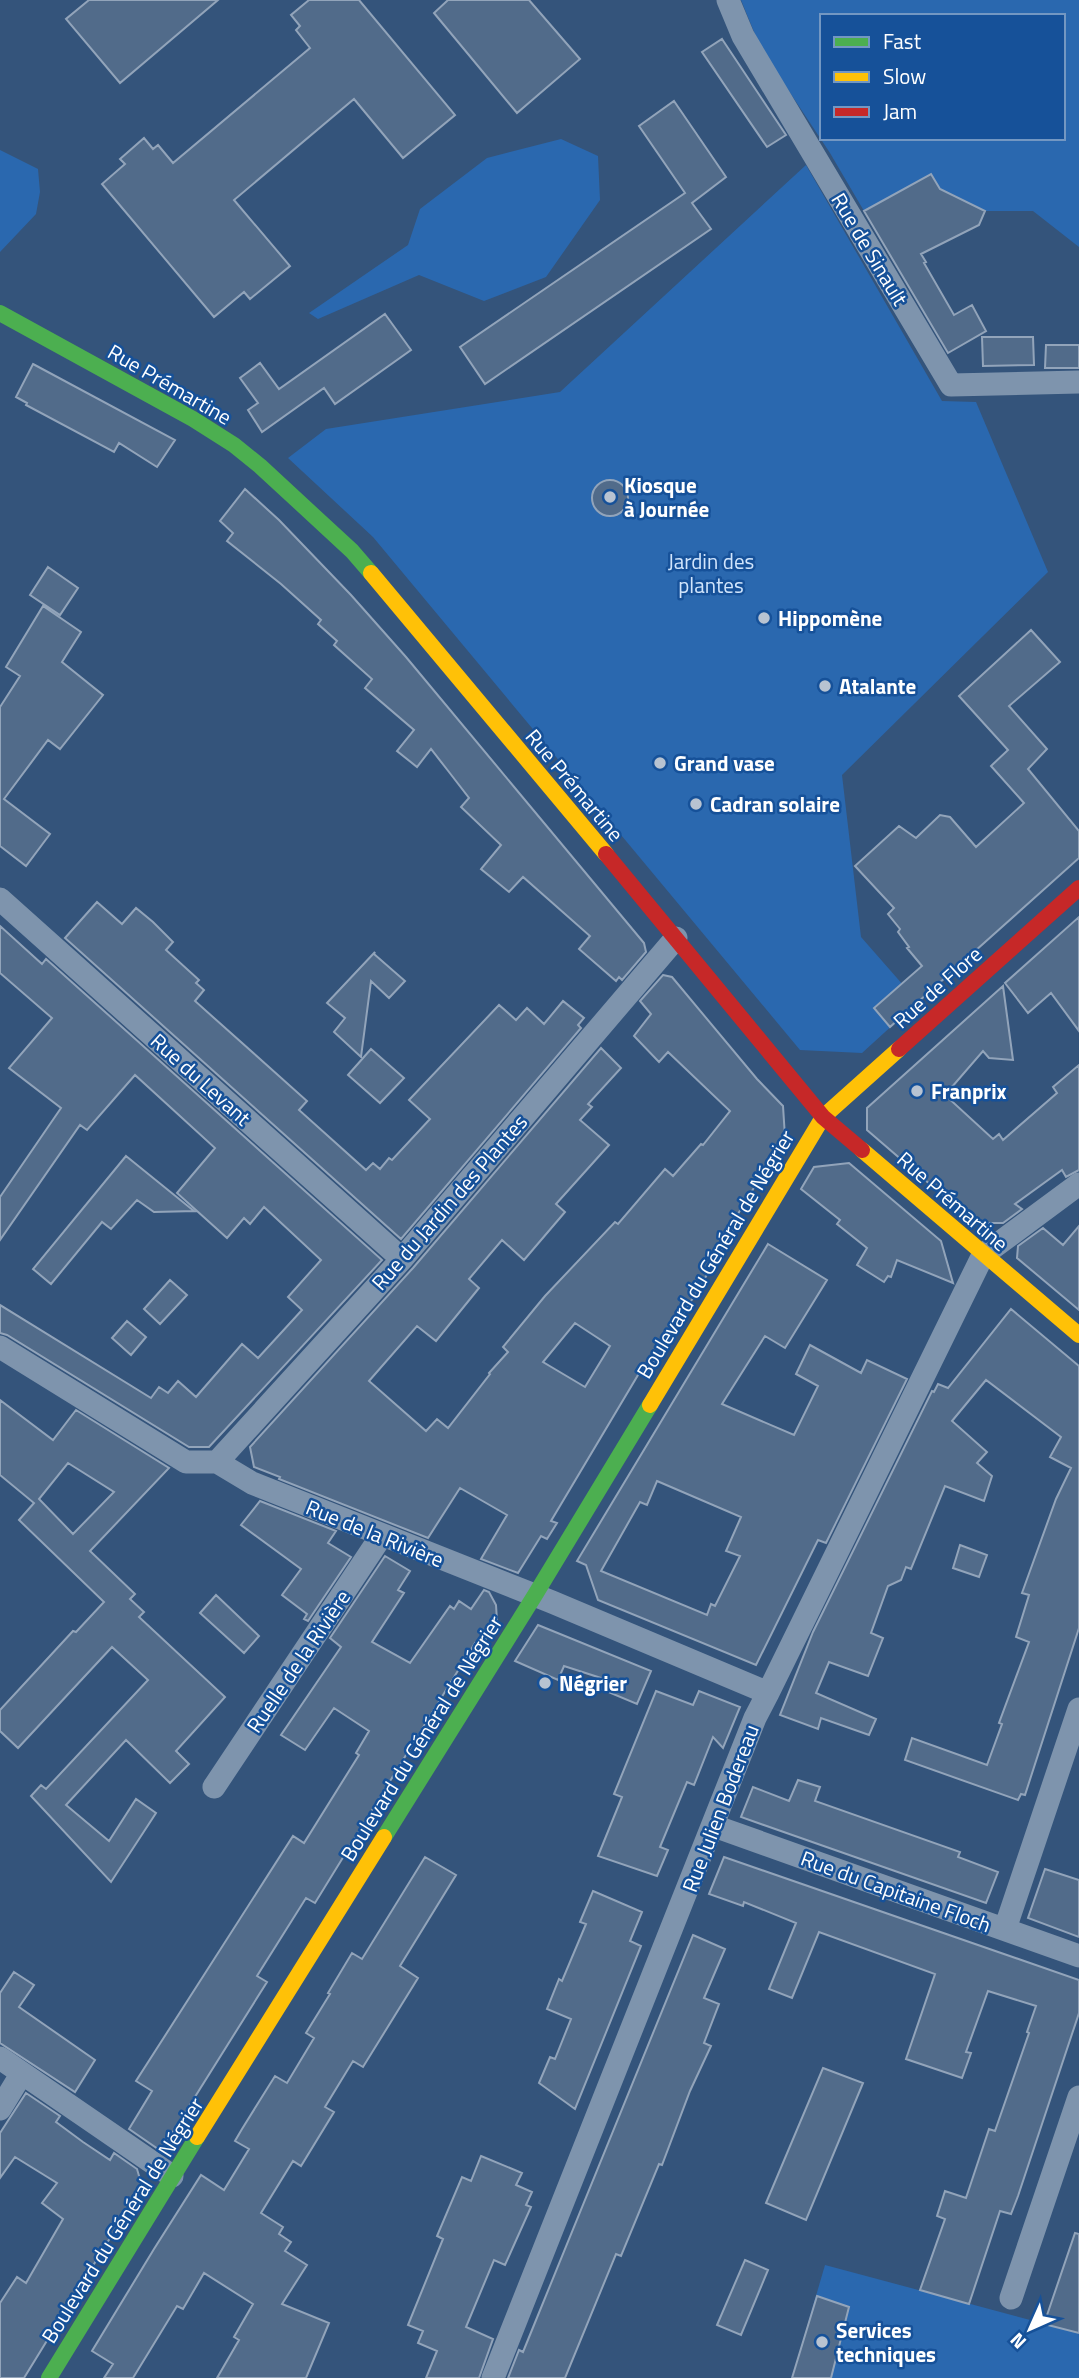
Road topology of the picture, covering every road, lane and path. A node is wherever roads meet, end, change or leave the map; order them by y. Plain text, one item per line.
1 (728, 0) edge
2 (0, 313) edge
3 (1079, 382) edge
4 (1079, 888) edge
5 (0, 899) edge
6 (676, 938) junction
7 (823, 1117) junction
8 (1079, 1184) edge
9 (984, 1255) junction
10 (402, 1259) junction
11 (1079, 1335) edge
12 (0, 1347) edge
13 (217, 1462) junction
14 (383, 1535) junction
15 (534, 1595) junction
16 (768, 1693) junction
17 (1079, 1709) edge
18 (214, 1787) dead end
19 (714, 1826) junction
20 (1005, 1929) junction
21 (1079, 1956) edge
22 (0, 2057) edge
23 (22, 2073) junction
24 (1079, 2097) edge
25 (0, 2109) edge
26 (172, 2176) junction
27 (1011, 2298) dead end
28 (49, 2378) edge
29 (493, 2378) edge

1 - 3 street, Rue de Sinault
2 - 6 street, Rue Prémartine
4 - 7 street, Rue de Flore
5 - 10 street, Rue du Levant
6 - 7 street, Rue Prémartine
6 - 10 street, Rue du Jardin des Plantes
7 - 9 street, Rue Prémartine
7 - 15 street, Boulevard du Général de Négrier
8 - 9 street
9 - 11 street, Rue Prémartine
9 - 16 street, Rue Julien Bodereau
10 - 13 street, Rue du Jardin des Plantes
12 - 13 street, Rue de la Rivière
13 - 14 street, Rue de la Rivière
14 - 15 street, Rue de la Rivière
14 - 18 street, Ruelle de la Rivière
15 - 16 street, Rue de la Rivière
15 - 26 street, Boulevard du Général de Négrier
16 - 19 street, Rue Julien Bodereau
17 - 20 street
19 - 20 street, Rue du Capitaine Floch
19 - 29 street, Rue Julien Bodereau
20 - 21 street, Rue du Capitaine Floch
22 - 23 street
23 - 25 street
23 - 26 street
24 - 27 street
26 - 28 street, Boulevard du Général de Négrier

